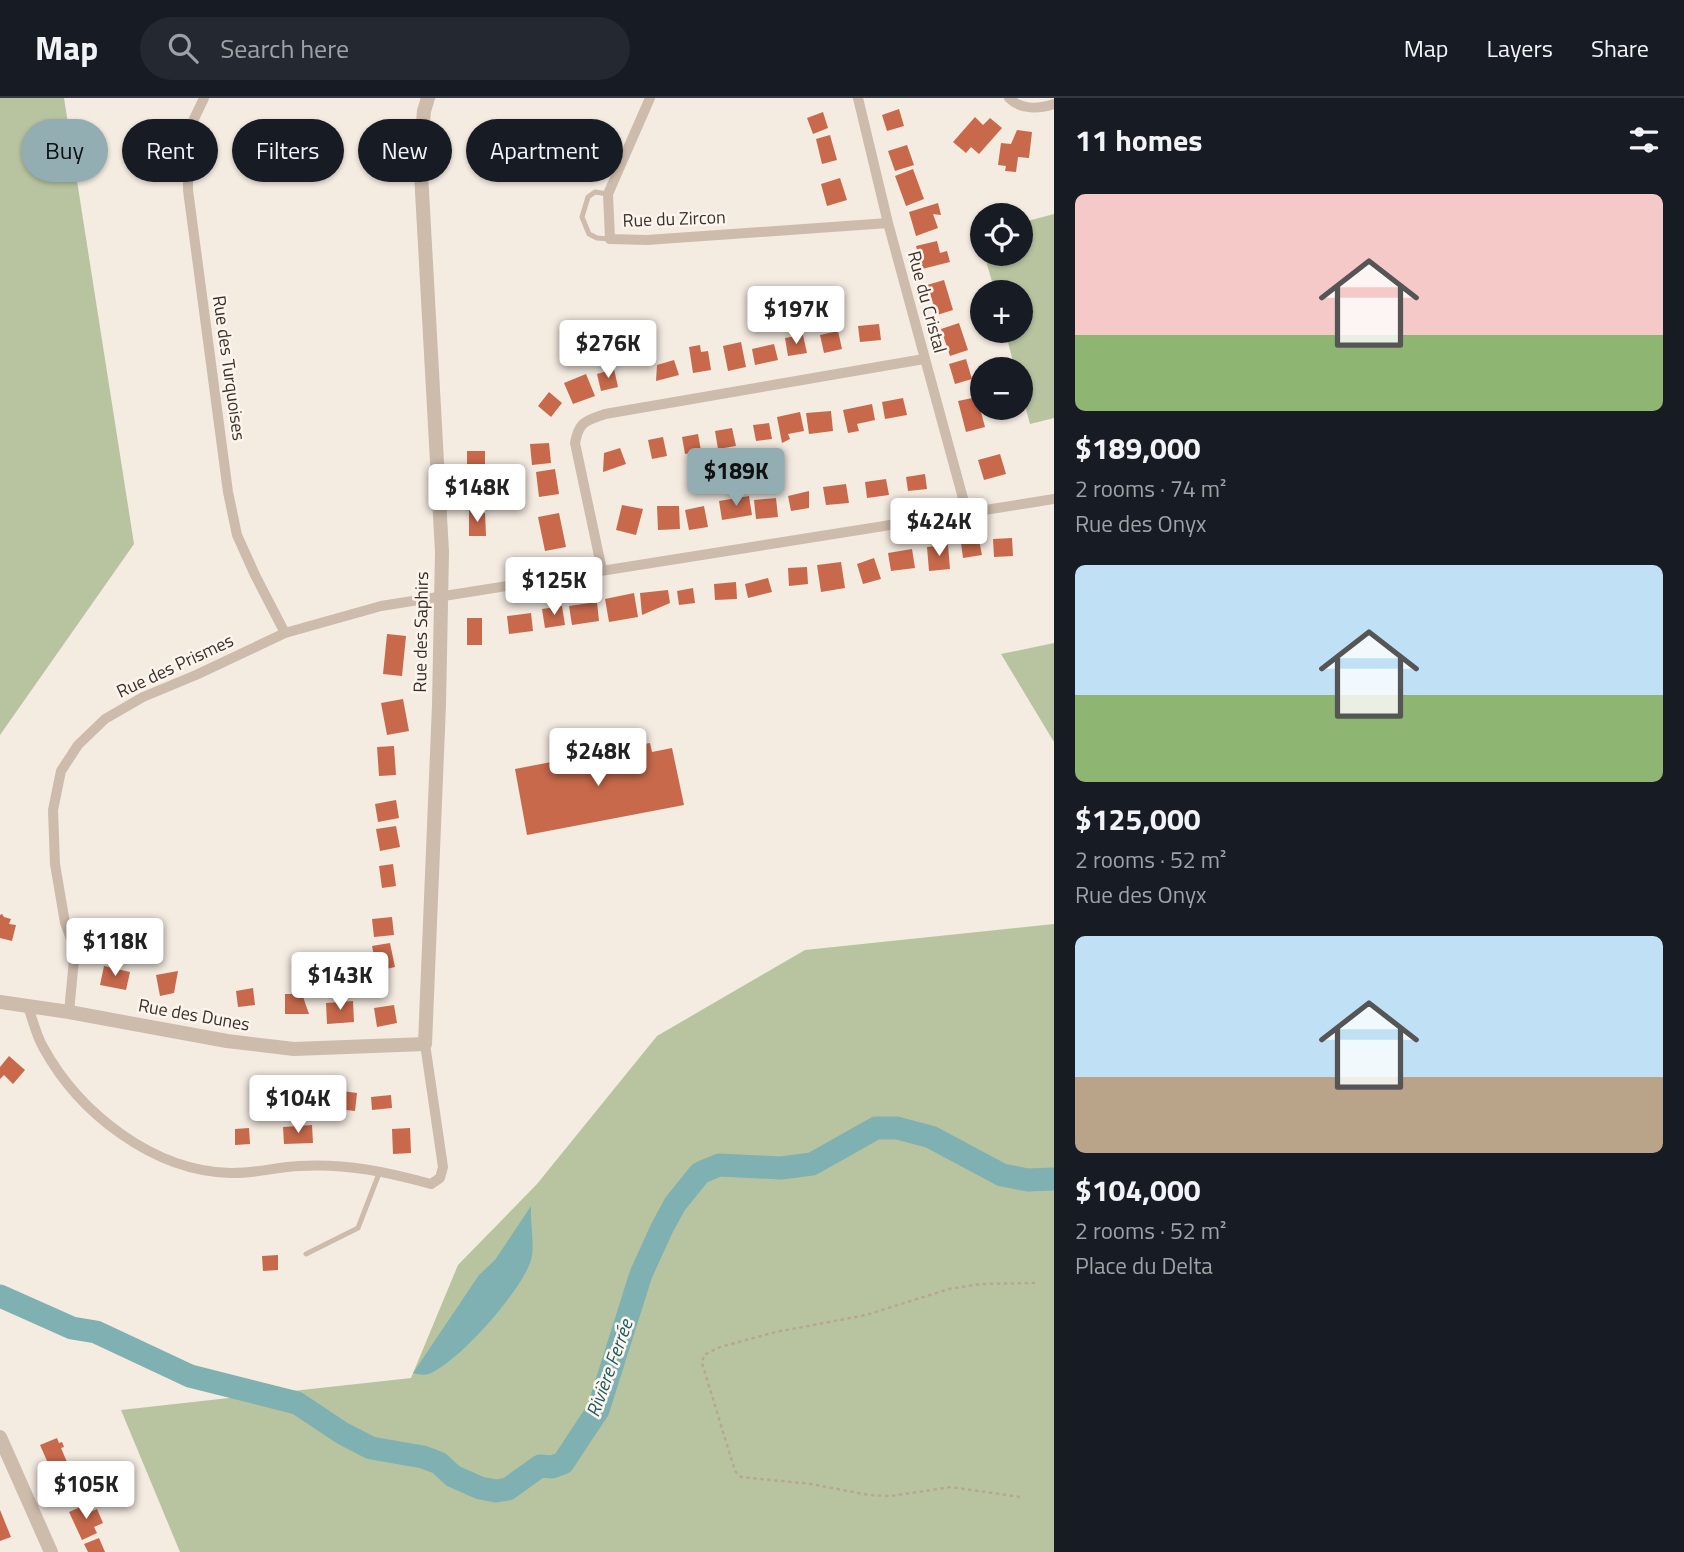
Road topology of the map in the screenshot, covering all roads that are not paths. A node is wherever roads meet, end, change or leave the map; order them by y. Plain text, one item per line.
1 (204, 98) edge
2 (428, 98) edge
3 (650, 98) edge
4 (858, 98) edge
5 (1009, 98) edge
6 (1054, 104) edge
7 (608, 194) junction
8 (888, 223) junction
9 (610, 239) junction
10 (924, 359) junction
11 (1054, 499) edge
12 (967, 513) junction
13 (602, 570) junction
14 (441, 596) junction
15 (285, 633) junction
16 (0, 1002) edge
17 (28, 1007) junction
18 (69, 1012) junction
19 (425, 1044) junction
20 (380, 1170) junction
21 (306, 1254) dead end
22 (0, 1437) edge
23 (51, 1552) edge

1 - 15 street, Rue des Turquoises
2 - 14 street, Rue des Saphirs
3 - 7 street, Rue du Zircon
4 - 8 street, Rue du Cristal
5 - 6 street
7 - 9 street, Rue du Zircon
7 - 9 lane
8 - 9 street, Rue du Zircon
8 - 10 street, Rue du Cristal
10 - 12 street, Rue du Cristal
10 - 13 street
11 - 12 street, Rue des Prismes
12 - 13 street, Rue des Prismes
13 - 14 street, Rue des Prismes
14 - 15 street, Rue des Prismes
14 - 19 street, Rue des Saphirs
15 - 18 street, Rue des Prismes
16 - 17 street, Rue des Dunes
17 - 18 street, Rue des Dunes
17 - 20 street
18 - 19 street, Rue des Dunes
19 - 20 street, Rue des Saphirs
20 - 21 lane
22 - 23 street

